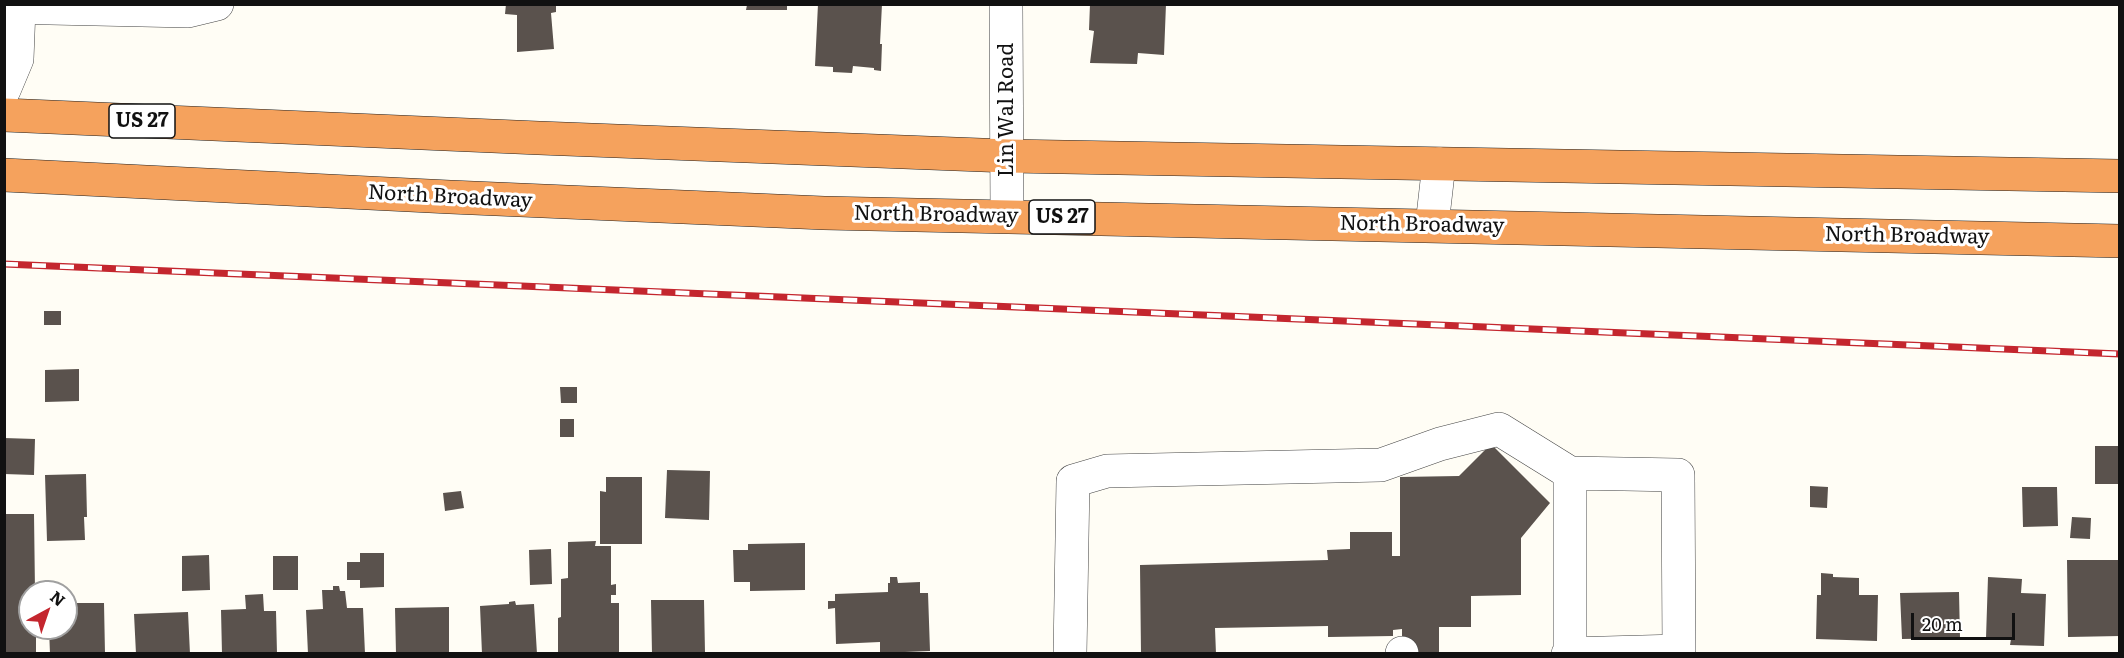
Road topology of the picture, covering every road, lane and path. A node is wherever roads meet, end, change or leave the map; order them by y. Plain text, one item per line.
1 (217, 4) edge
2 (1006, 4) edge
3 (12, 8) edge
4 (4, 90) edge
5 (4, 115) edge
6 (1008, 156) junction
7 (1439, 164) junction
8 (4, 175) edge
9 (2120, 176) edge
10 (1007, 216) junction
11 (1432, 225) junction
12 (2120, 241) edge
13 (1570, 473) junction
14 (1569, 653) edge
15 (1070, 654) edge

1 - 3 street
2 - 6 street, Lin Wal Road
3 - 4 street
5 - 6 highway, US 27
6 - 7 highway, US 27
6 - 10 street, Lin Wal Road
7 - 9 highway, US 27
7 - 11 street
8 - 10 highway, North Broadway / US 27
10 - 11 highway, North Broadway / US 27
11 - 12 highway, North Broadway / US 27
13 - 14 street
13 - 14 street
13 - 15 street

